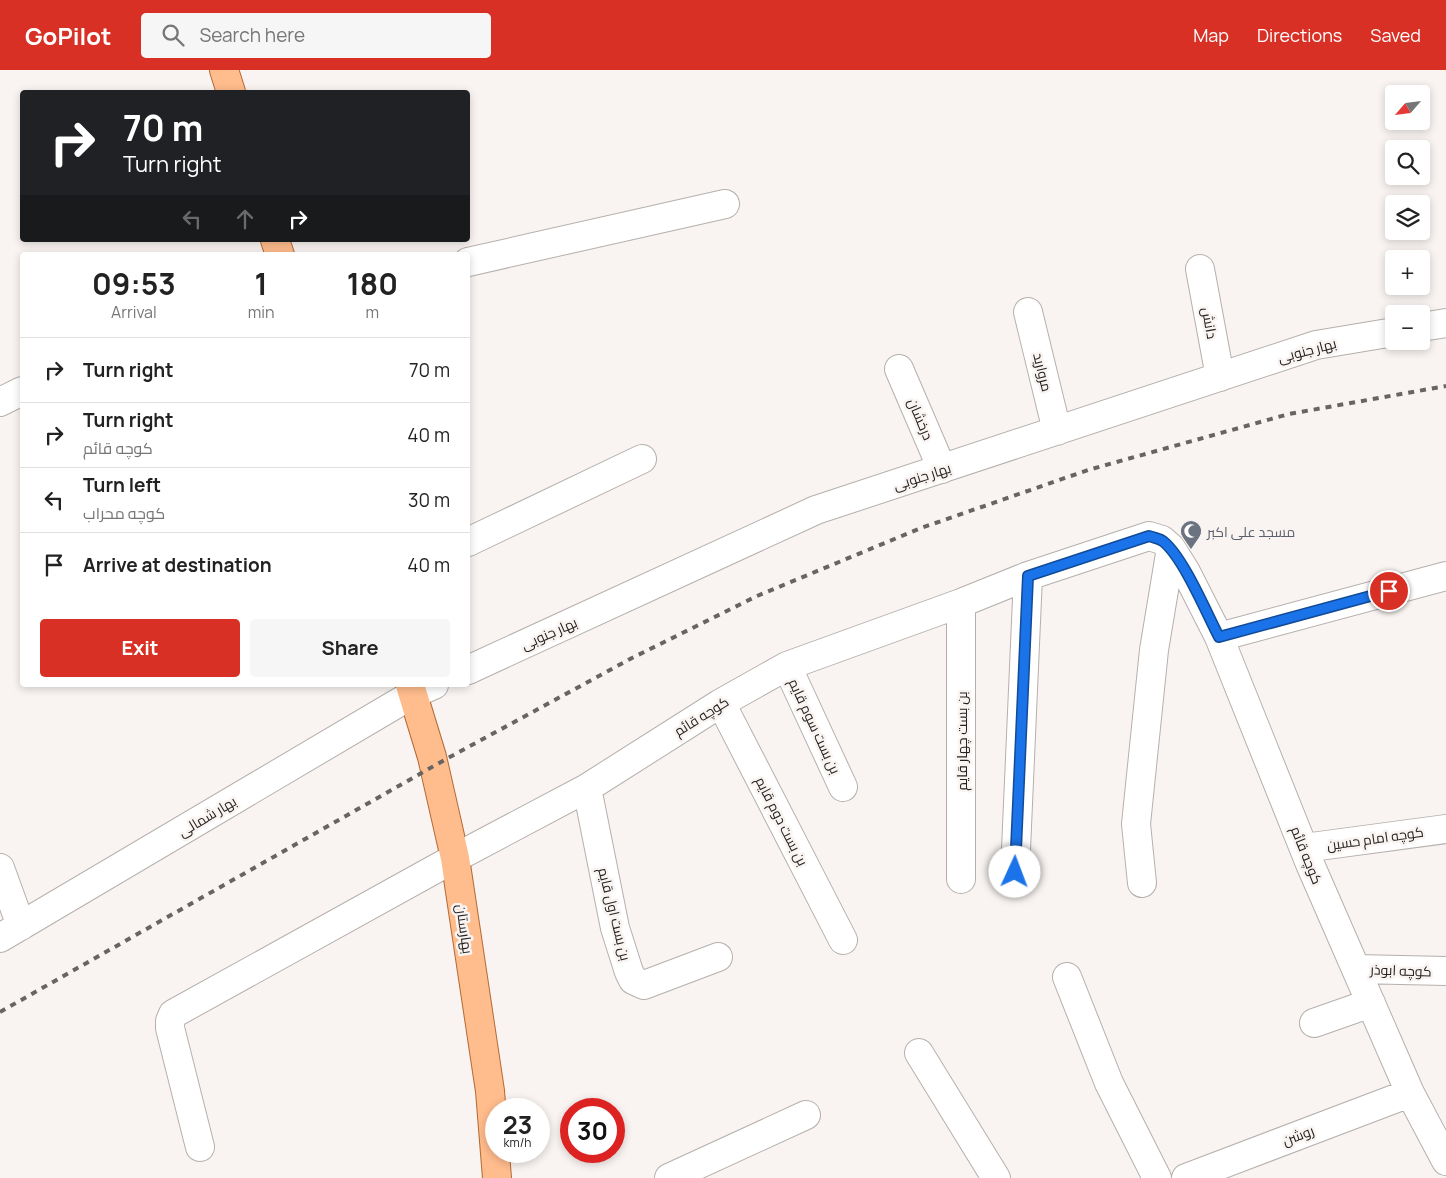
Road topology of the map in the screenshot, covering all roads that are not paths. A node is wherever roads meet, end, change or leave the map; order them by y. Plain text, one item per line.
1 (224, 70) edge
2 (230, 90) edge
3 (725, 204) dead end
4 (470, 262) edge
5 (1200, 268) dead end
6 (1028, 312) dead end
7 (1446, 323) edge
8 (1430, 326) edge
9 (1385, 334) edge
10 (899, 369) dead end
11 (1220, 377) junction
12 (20, 392) edge
13 (0, 402) edge
14 (1057, 431) junction
15 (642, 459) dead end
16 (942, 469) junction
17 (470, 541) edge
18 (1171, 548) junction
19 (1028, 576) junction
20 (1446, 576) edge
21 (961, 603) junction
22 (1219, 637) junction
23 (787, 666) junction
24 (470, 669) edge
25 (419, 688) edge
26 (721, 703) junction
27 (843, 786) dead end
28 (587, 788) junction
29 (1446, 829) edge
30 (1304, 848) junction
31 (455, 858) junction
32 (0, 868) edge
33 (1015, 872) dead end
34 (961, 879) dead end
35 (1142, 883) dead end
36 (10, 932) edge
37 (843, 940) dead end
38 (718, 957) dead end
39 (1356, 969) junction
40 (1446, 971) edge
41 (1067, 977) dead end
42 (1371, 1003) junction
43 (1314, 1023) dead end
44 (920, 1053) dead end
45 (1410, 1093) junction
46 (806, 1116) dead end
47 (200, 1147) dead end
48 (1446, 1161) edge
49 (497, 1178) edge
50 (669, 1178) edge
51 (996, 1178) edge
52 (1157, 1178) edge
53 (1186, 1178) edge

1 - 2 main road
3 - 4 street
5 - 11 street, دانش
6 - 14 street, مروارید
7 - 8 street
9 - 11 street, بهار جنوبی
10 - 16 street, درخشان
11 - 14 street, بهار جنوبی
12 - 13 street
14 - 16 street, بهار جنوبی
15 - 17 street
16 - 24 street, بهار جنوبی
18 - 19 street, کوچه قائم
18 - 22 street, کوچه قائم
18 - 35 street
19 - 21 street, کوچه قائم
19 - 33 street
20 - 22 street
21 - 23 street, کوچه قائم
21 - 34 street, بن بست چهار قایم
22 - 30 street, کوچه قائم
23 - 26 street, کوچه قائم
23 - 27 street, بن بست سوم قایم
25 - 31 main road, بهارستان
25 - 36 street, بهار شمالی
26 - 28 street, کوچه قائم
26 - 37 street, بن بست دوم قایم
28 - 31 street, کوچه قائم
28 - 38 street, بن بست اول قایم
29 - 30 street, کوچه امام حسین
30 - 39 street, کوچه قائم
31 - 47 street, کوچه قائم
31 - 49 main road, بهارستان
32 - 36 street
39 - 40 street, کوچه ابوذر
39 - 42 street, کوچه قائم
41 - 52 street
42 - 43 street
42 - 45 street, کوچه قائم
44 - 51 street
45 - 48 street, کوچه قائم
45 - 53 street, روشن
46 - 50 street

